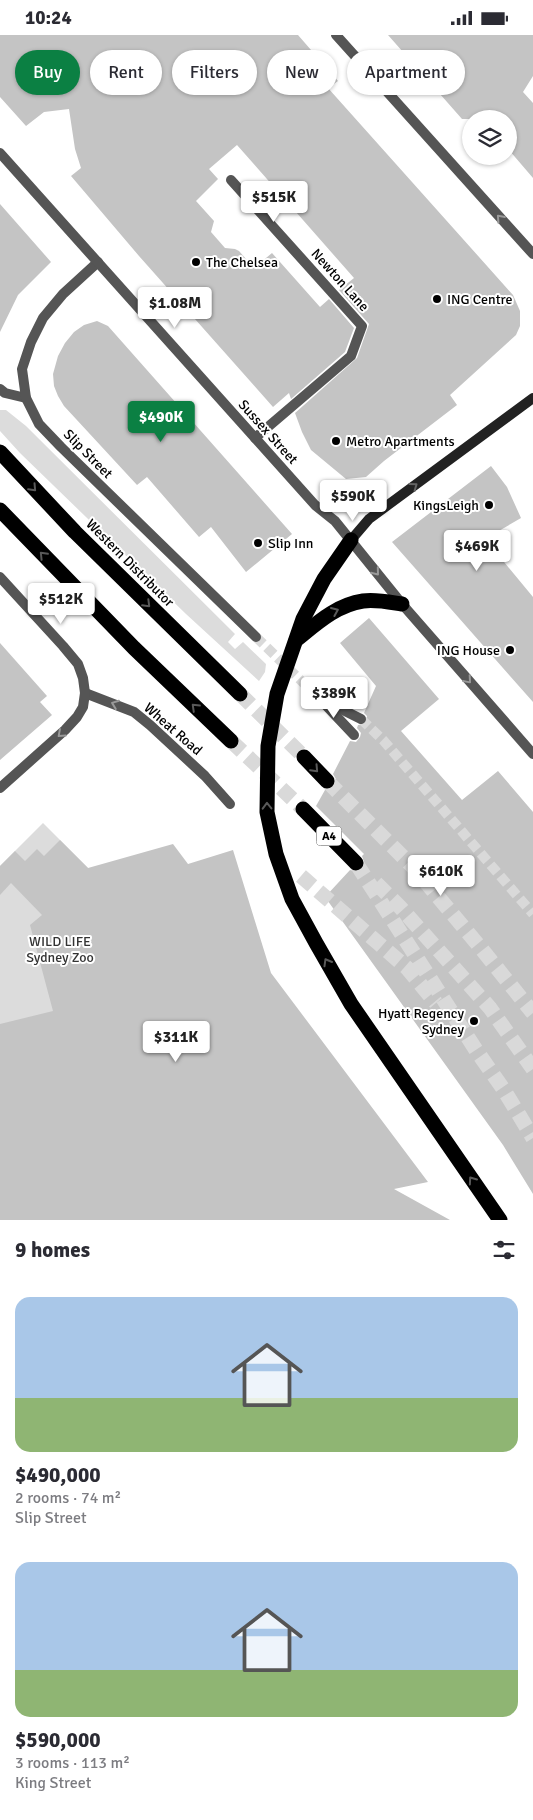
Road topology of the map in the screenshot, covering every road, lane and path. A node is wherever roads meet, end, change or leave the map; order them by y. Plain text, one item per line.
1 (336, 35) edge
2 (0, 153) edge
3 (231, 180) dead end
4 (533, 254) edge
5 (98, 262) junction
6 (0, 389) edge
7 (26, 398) junction
8 (533, 398) edge
9 (255, 438) junction
10 (0, 452) edge
11 (0, 510) edge
12 (352, 540) junction
13 (0, 577) edge
14 (402, 604) junction
15 (256, 637) tunnel mouth
16 (296, 640) junction
17 (85, 693) junction
18 (240, 694) tunnel mouth
19 (361, 719) tunnel mouth
20 (354, 735) dead end
21 (231, 741) tunnel mouth
22 (533, 754) edge
23 (304, 757) tunnel mouth
24 (327, 781) tunnel mouth
25 (0, 788) edge
26 (230, 804) dead end
27 (303, 809) tunnel mouth
28 (356, 863) tunnel mouth
29 (500, 1220) edge

4 -> 1 street
2 - 5 street, Sussex Street
3 - 9 street, Newton Lane
5 - 7 street, Slip Street
5 - 9 street, Sussex Street
6 - 7 street
7 - 15 street, Slip Street
12 -> 8 main road
9 - 12 street, Sussex Street
10 -> 18 highway, Western Distributor
21 -> 11 highway
12 -> 14 street, Sussex Street
12 - 16 highway
13 - 17 street
16 -> 14 highway
14 -> 22 street, Sussex Street
29 -> 16 highway
17 -> 25 street
26 -> 17 street, Wheat Road
19 - 20 street
23 -> 24 highway
27 - 28 highway, A4

